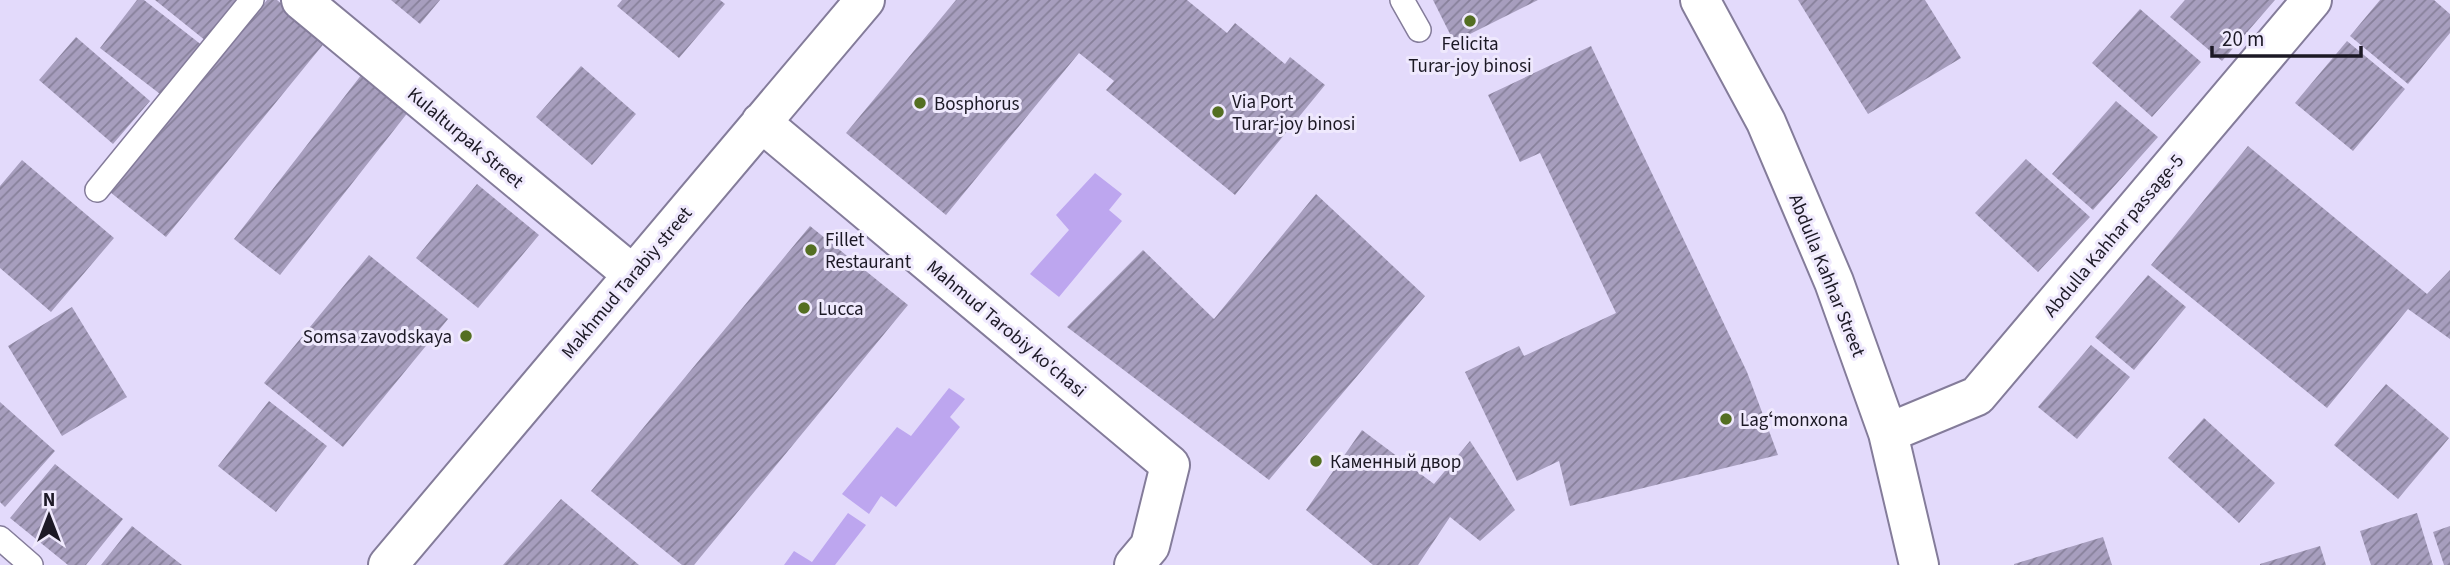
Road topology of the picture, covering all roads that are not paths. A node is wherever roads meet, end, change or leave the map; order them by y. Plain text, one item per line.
1 (253, 0) edge
2 (301, 0) edge
3 (865, 0) edge
4 (1402, 0) edge
5 (1700, 0) edge
6 (2312, 0) edge
7 (1419, 30) dead end
8 (761, 122) junction
9 (97, 190) dead end
10 (632, 274) junction
11 (1888, 433) junction
12 (0, 538) edge
13 (32, 565) edge
14 (388, 565) edge
15 (1134, 565) edge
16 (1919, 565) edge

1 - 9 lane
2 - 10 street, Kulalturpak Street
3 - 8 street, Makhmud Tarabiy street
4 - 7 lane
5 - 11 street, Abdulla Kahhar Street
6 - 11 street, Abdulla Kahhar passage-5
8 - 10 street, Makhmud Tarabiy street
8 - 15 street, Mahmud Tarobiy ko'chasi
10 - 14 street, Makhmud Tarabiy street
11 - 16 street, Abdulla Kahhar Street
12 - 13 lane

